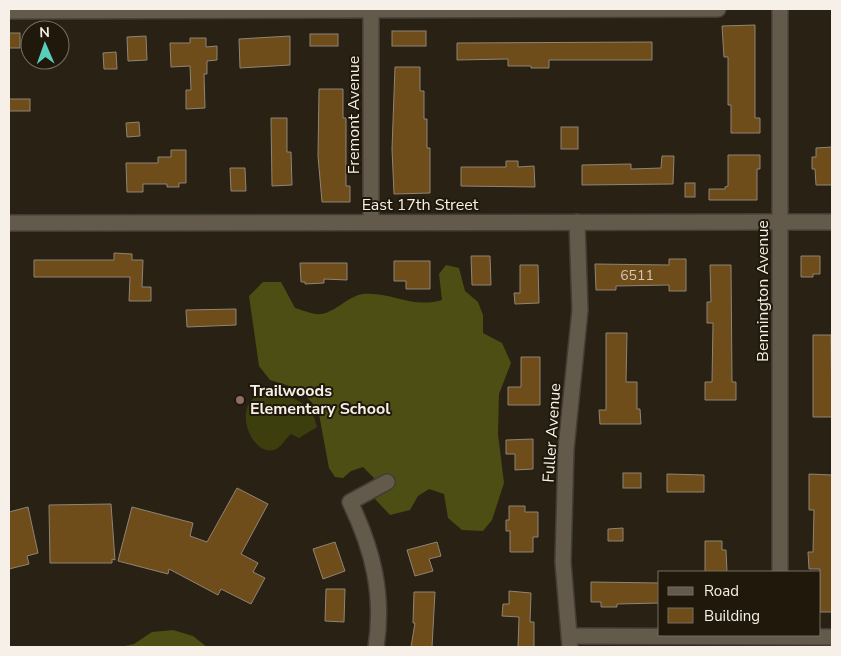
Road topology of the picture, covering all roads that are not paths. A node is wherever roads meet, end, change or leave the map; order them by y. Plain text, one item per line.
1 (371, 9) edge
2 (718, 9) edge
3 (780, 9) edge
4 (9, 11) edge
5 (371, 222) junction
6 (577, 222) junction
7 (780, 222) junction
8 (832, 222) edge
9 (9, 223) edge
10 (387, 482) dead end
11 (780, 571) edge
12 (832, 638) edge
13 (780, 640) edge
14 (570, 642) edge
15 (376, 647) edge

1 - 2 street
1 - 4 street
1 - 5 street, Fremont Avenue
3 - 7 street, Bennington Avenue
5 - 6 street, East 17th Street
5 - 9 street, East 17th Street
6 - 7 street, East 17th Street
6 - 14 street, Fuller Avenue
7 - 8 street, East 17th Street
7 - 11 street, Bennington Avenue
10 - 15 street
12 - 13 street
13 - 14 street

